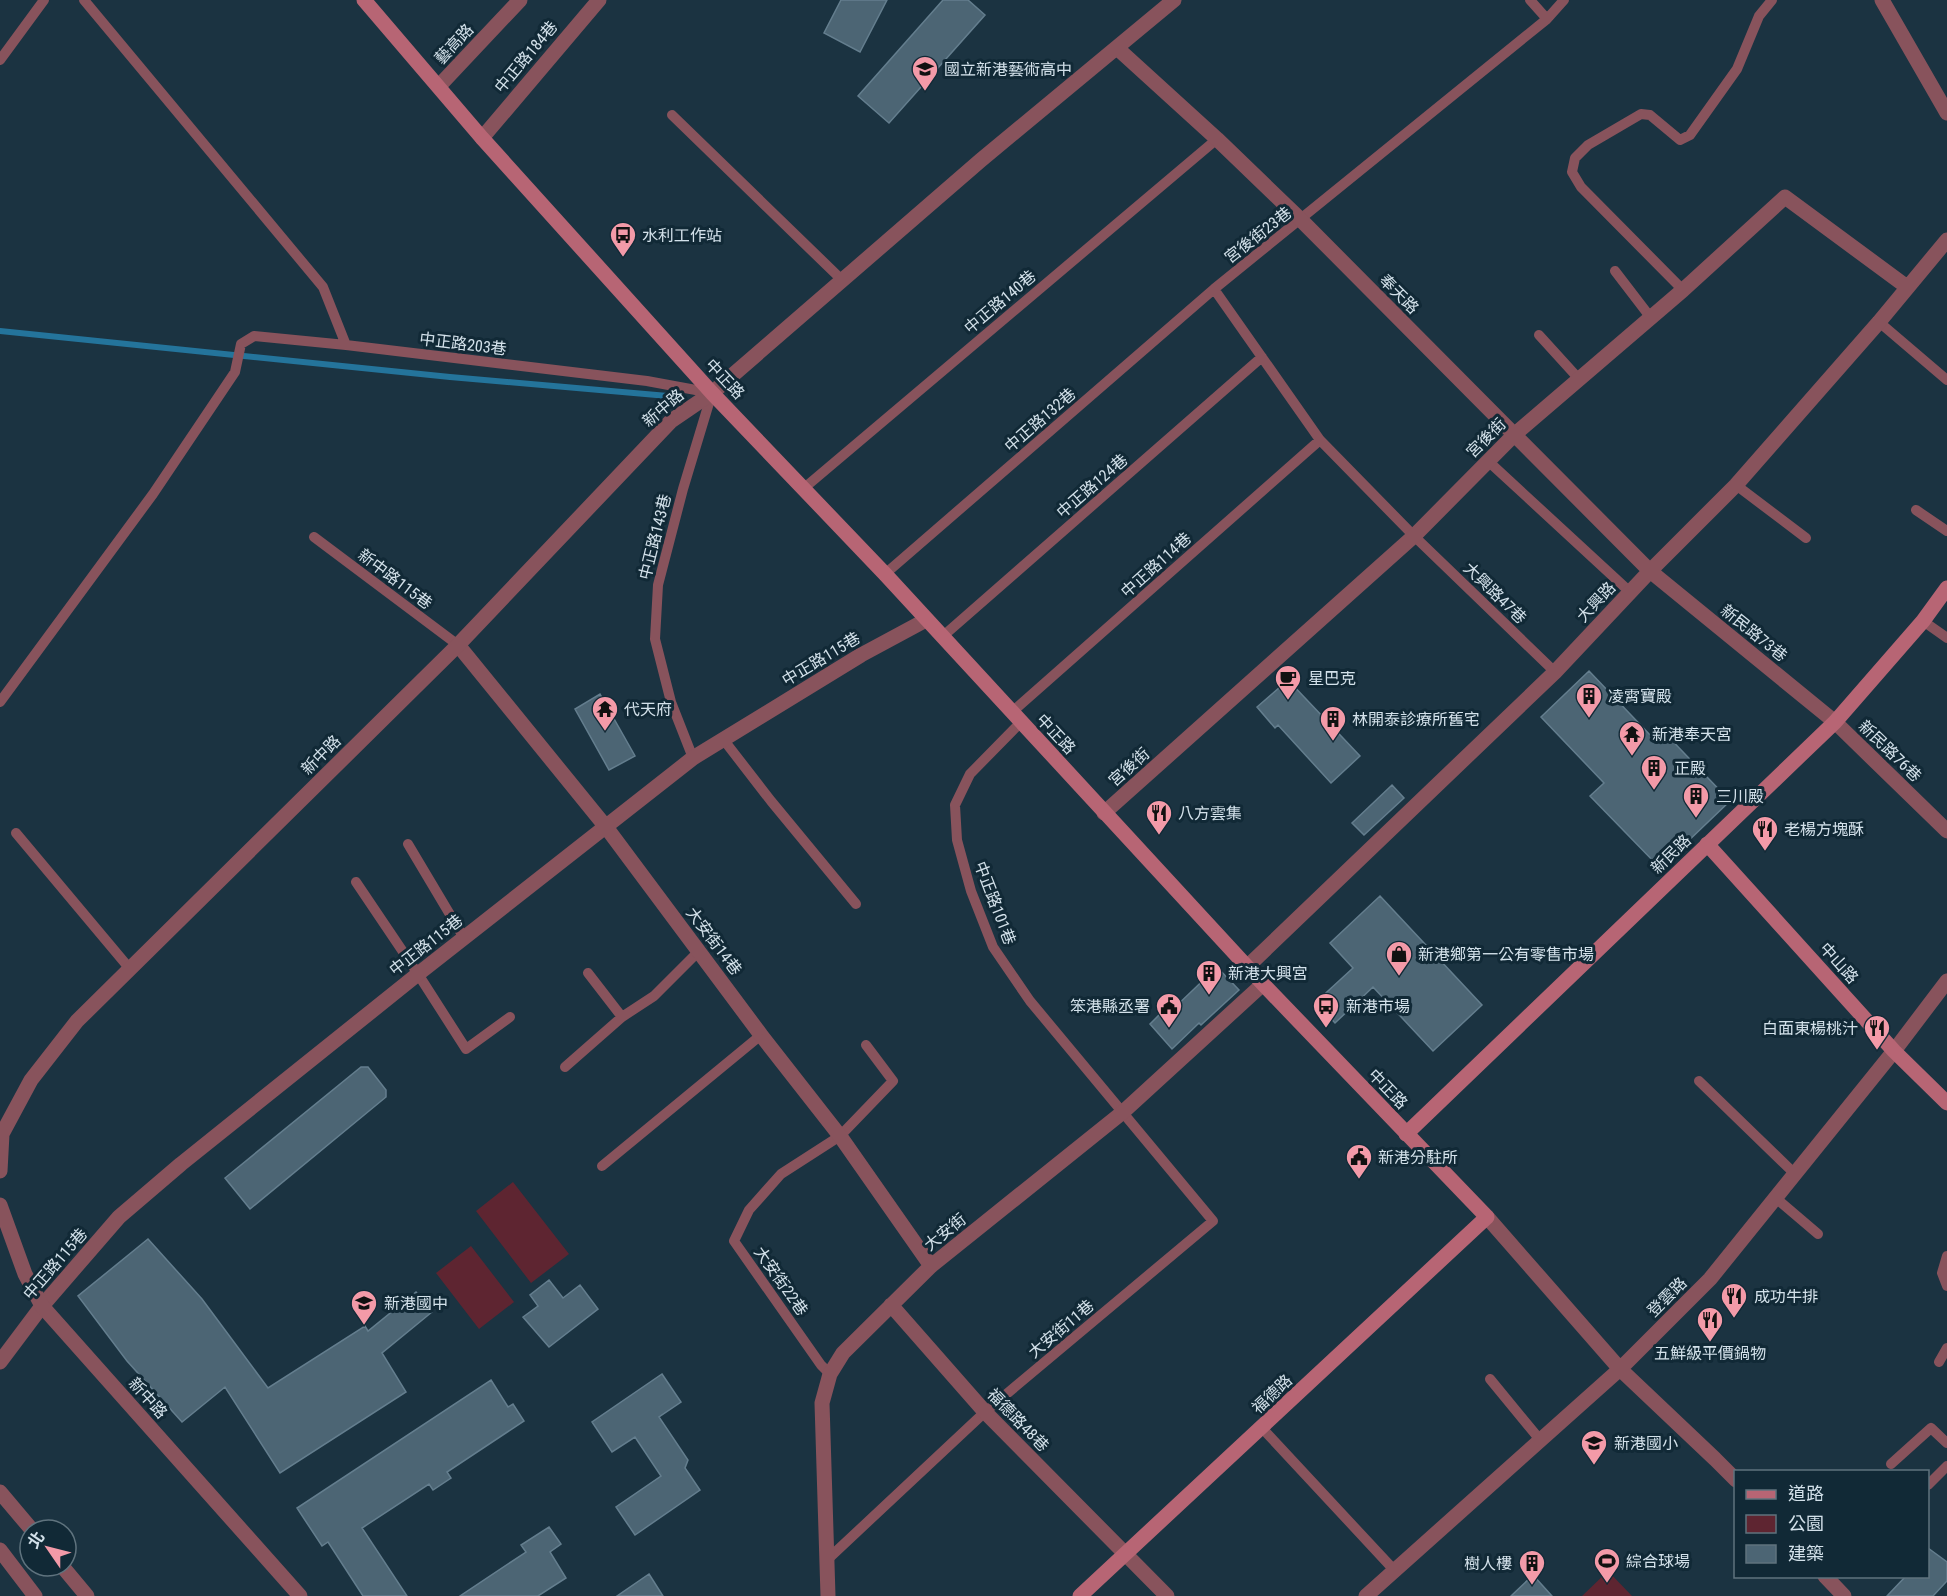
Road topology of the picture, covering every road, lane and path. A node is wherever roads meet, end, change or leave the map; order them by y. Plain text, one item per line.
1 (44, 0) edge
2 (364, 0) edge
3 (520, 0) edge
4 (599, 0) edge
5 (1174, 0) edge
6 (1530, 0) edge
7 (1564, 0) edge
8 (1772, 0) edge
9 (1882, 0) edge
10 (88, 1) edge
11 (1548, 19) junction
12 (1117, 48) junction
13 (0, 60) edge
14 (439, 86) junction
15 (1947, 113) edge
16 (672, 115) dead end
17 (482, 138) junction
18 (1217, 139) junction
19 (1301, 220) junction
20 (1947, 240) edge
21 (1615, 271) dead end
22 (842, 280) junction
23 (1907, 287) junction
24 (1214, 289) junction
25 (1683, 290) junction
26 (1651, 318) junction
27 (1880, 322) junction
28 (1539, 335) dead end
29 (346, 345) junction
30 (1262, 357) junction
31 (1579, 379) junction
32 (1947, 380) edge
33 (712, 393) junction
34 (1514, 435) junction
35 (1320, 440) junction
36 (1488, 461) junction
37 (1736, 485) junction
38 (803, 489) junction
39 (1916, 510) dead end
40 (1947, 531) edge
41 (1414, 536) junction
42 (314, 537) dead end
43 (1806, 538) dead end
44 (1650, 571) junction
45 (885, 574) junction
46 (1947, 588) edge
47 (1630, 592) junction
48 (926, 620) junction
49 (1923, 621) junction
50 (942, 637) junction
51 (1947, 638) edge
52 (458, 645) junction
53 (1555, 672) junction
54 (0, 702) edge
55 (1017, 717) junction
56 (1834, 722) junction
57 (723, 740) junction
58 (693, 758) junction
59 (1104, 813) junction
60 (606, 827) junction
61 (1947, 831) edge
62 (16, 833) dead end
63 (408, 844) dead end
64 (1707, 844) junction
65 (356, 882) dead end
66 (856, 904) dead end
67 (464, 938) junction
68 (699, 951) junction
69 (1248, 966) junction
70 (130, 969) junction
71 (588, 972) dead end
72 (418, 974) junction
73 (1947, 981) edge
74 (1263, 984) junction
75 (510, 1017) dead end
76 (622, 1017) junction
77 (761, 1035) junction
78 (866, 1045) dead end
79 (1894, 1051) junction
80 (565, 1067) dead end
81 (1699, 1081) dead end
82 (1947, 1103) edge
83 (1123, 1112) junction
84 (1406, 1134) junction
85 (840, 1136) junction
86 (602, 1166) dead end
87 (0, 1171) edge
88 (1796, 1174) junction
89 (1777, 1199) junction
90 (0, 1205) edge
91 (1487, 1217) junction
92 (1818, 1234) dead end
93 (1947, 1256) edge
94 (931, 1266) junction
95 (1947, 1286) edge
96 (891, 1305) junction
97 (42, 1306) junction
98 (1947, 1348) edge
99 (0, 1362) edge
100 (1939, 1362) dead end
101 (1620, 1369) junction
102 (830, 1374) junction
103 (1490, 1379) dead end
104 (985, 1412) junction
105 (1262, 1428) junction
106 (1541, 1441) junction
107 (1947, 1443) edge
108 (1891, 1464) dead end
109 (1947, 1466) edge
110 (1734, 1478) edge
111 (1929, 1484) edge
112 (0, 1492) edge
113 (22, 1518) edge
114 (0, 1550) edge
115 (1124, 1555) junction
116 (828, 1559) junction
117 (1395, 1571) junction
118 (72, 1578) edge
119 (1829, 1578) edge
120 (35, 1596) edge
121 (87, 1596) edge
122 (300, 1596) edge
123 (828, 1596) edge
124 (1080, 1596) edge
125 (1167, 1596) edge
126 (1366, 1596) edge
127 (1844, 1596) edge

1 - 13 lane
2 - 14 main road, 中正路
3 - 14 street, 藝高路
4 - 17 street, 中正路184巷
5 - 12 street, 新中路
6 - 11 lane
7 - 11 lane, 宮後街23巷
8 - 25 lane
9 - 15 street
10 - 29 lane
11 - 19 lane, 宮後街23巷
12 - 18 street, 奉天路
12 - 22 street, 新中路
14 - 17 main road, 中正路
16 - 22 lane
17 - 33 main road, 中正路
18 - 19 street, 奉天路
18 - 38 lane, 中正路140巷
19 - 24 lane, 宮後街23巷
19 - 34 street, 奉天路
20 - 23 street, 大興路
21 - 26 lane
22 - 33 street, 新中路
23 - 25 street, 宮後街
23 - 27 street, 大興路
24 - 30 lane
24 - 45 lane, 中正路132巷
25 - 26 street, 宮後街
26 - 31 street, 宮後街
27 - 32 lane
27 - 37 street, 大興路
28 - 31 lane
29 - 33 lane, 中正路203巷
29 - 54 lane, 中正路203巷
30 - 35 lane
30 - 50 lane, 中正路124巷
31 - 34 street, 宮後街
33 - 38 main road, 中正路
33 - 52 street, 新中路
33 - 58 lane, 中正路143巷
34 - 36 street, 宮後街
34 - 44 street, 奉天路
35 - 41 lane
35 - 55 lane, 中正路114巷
36 - 41 street, 宮後街
36 - 47 lane
37 - 43 lane
37 - 44 street, 大興路
38 - 45 main road, 中正路
39 - 40 lane
41 - 53 lane, 大興路47巷
41 - 59 street, 宮後街
42 - 52 lane, 新中路115巷
44 - 47 street, 大興路
44 - 56 street, 新民路73巷
45 - 48 main road, 中正路
46 - 49 main road, 新民路
47 - 53 street, 大興路
48 - 50 main road, 中正路
48 - 57 street, 中正路115巷
49 - 51 lane
49 - 56 main road, 新民路
50 - 55 main road, 中正路
52 - 60 street, 大安街14巷
52 - 70 street, 新中路
53 - 69 street, 大興路
55 - 59 main road, 中正路
55 - 83 lane, 中正路101巷
56 - 61 street, 新民路76巷
56 - 64 main road, 新民路
57 - 58 street, 中正路115巷
57 - 66 lane
58 - 60 street, 中正路115巷
59 - 69 main road, 中正路
60 - 67 street, 中正路115巷
60 - 68 street, 大安街14巷
62 - 70 lane
63 - 67 lane
64 - 79 main road, 中山路
64 - 84 main road, 新民路
65 - 72 lane
67 - 72 street, 中正路115巷
68 - 76 lane
68 - 77 street, 大安街14巷
69 - 74 main road, 中正路
70 - 87 street, 新中路
71 - 76 lane
72 - 75 lane
72 - 97 street, 中正路115巷
73 - 79 street, 登雲路
74 - 83 street, 大安街
74 - 84 main road, 中正路
76 - 80 lane
77 - 85 street, 大安街14巷
77 - 86 lane
78 - 85 lane
79 - 82 main road, 中山路
79 - 88 street, 登雲路
81 - 88 lane
83 - 94 street, 大安街
83 - 104 lane, 大安街11巷
84 - 91 main road, 中正路
85 - 94 street, 大安街14巷
85 - 102 lane, 大安街22巷
88 - 89 street, 登雲路
89 - 92 lane
89 - 101 street, 登雲路
90 - 97 street, 新中路
91 - 101 street, 中正路
91 - 105 main road, 福德路
93 - 95 lane
94 - 96 street, 大安街
96 - 102 street, 大安街
96 - 104 street, 福德路48巷
97 - 99 street, 中正路115巷
97 - 122 street, 新中路
98 - 100 lane
101 - 106 street, 登雲路
101 - 110 street, 中正路
102 - 116 street, 大安街
103 - 106 lane
104 - 115 street, 福德路48巷
104 - 116 lane, 大安街11巷
105 - 115 main road, 福德路
105 - 117 lane
106 - 117 street, 登雲路
107 - 108 lane
109 - 111 lane
112 - 113 street
114 - 120 street
115 - 124 main road, 福德路
115 - 125 street, 福德路48巷
116 - 123 street, 大安街
117 - 126 street, 登雲路
118 - 121 street
119 - 127 street

